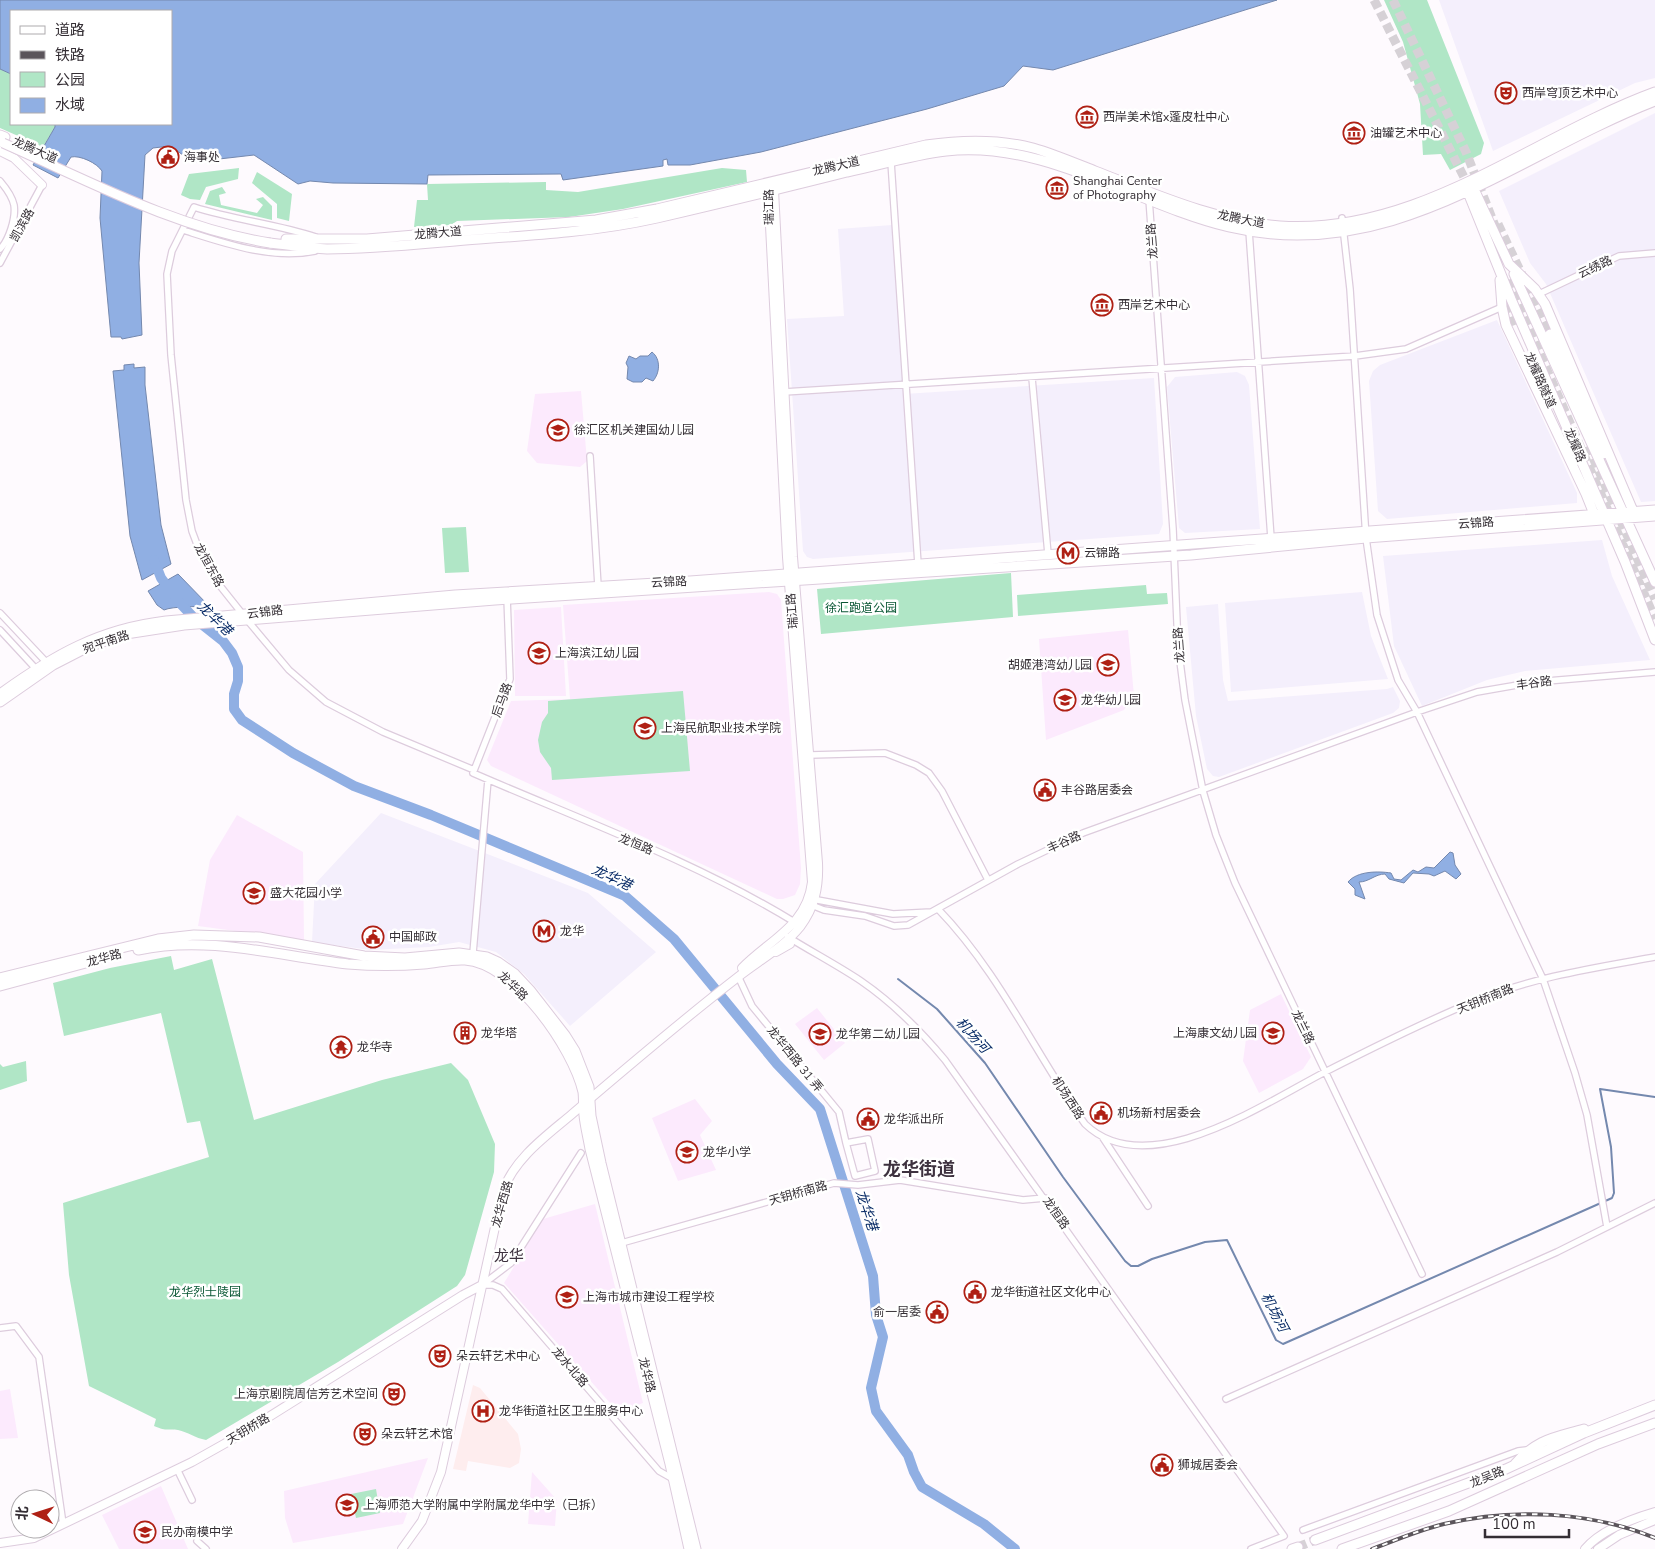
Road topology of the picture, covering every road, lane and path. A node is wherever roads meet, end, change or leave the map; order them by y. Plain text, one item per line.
1 (1655, 92) edge
2 (1655, 101) edge
3 (0, 135) edge
4 (0, 141) edge
5 (0, 152) edge
6 (891, 162) junction
7 (0, 181) edge
8 (1468, 183) junction
9 (42, 186) joint
10 (770, 188) junction
11 (1150, 196) junction
12 (1343, 224) junction
13 (182, 230) junction
14 (1249, 231) junction
15 (270, 240) junction
16 (325, 244) junction
17 (0, 249) edge
18 (1493, 251) junction
19 (1655, 253) edge
20 (0, 263) edge
21 (1509, 264) junction
22 (1539, 294) junction
23 (1502, 308) junction
24 (1517, 328) tunnel mouth
25 (1550, 334) tunnel mouth
26 (1355, 356) junction
27 (1258, 361) junction
28 (1161, 368) junction
29 (1032, 378) junction
30 (906, 384) junction
31 (784, 392) junction
32 (590, 456) dead end
33 (1608, 466) junction
34 (1590, 493) junction
35 (1627, 495) junction
36 (1619, 502) junction
37 (1655, 510) edge
38 (1633, 511) junction
39 (1625, 515) junction
40 (1601, 516) junction
41 (1655, 516) edge
42 (1366, 534) junction
43 (1272, 538) junction
44 (1174, 545) junction
45 (1048, 554) junction
46 (1175, 556) junction
47 (918, 564) junction
48 (793, 577) junction
49 (1655, 582) edge
50 (598, 586) junction
51 (507, 596) junction
52 (0, 613) edge
53 (245, 618) junction
54 (224, 620) junction
55 (0, 630) edge
56 (1655, 640) edge
57 (49, 664) junction
58 (38, 671) junction
59 (1655, 672) edge
60 (0, 694) edge
61 (0, 702) edge
62 (1417, 712) junction
63 (810, 756) junction
64 (474, 772) junction
65 (488, 780) junction
66 (1203, 791) junction
67 (988, 880) junction
68 (811, 902) junction
69 (936, 911) junction
70 (800, 922) junction
71 (786, 936) junction
72 (473, 953) junction
73 (1655, 957) edge
74 (738, 976) junction
75 (0, 978) edge
76 (1543, 979) junction
77 (0, 986) edge
78 (1325, 1072) junction
79 (1297, 1087) joint
80 (587, 1101) junction
81 (1103, 1138) junction
82 (846, 1142) junction
83 (582, 1153) dead end
84 (1045, 1198) junction
85 (1655, 1203) edge
86 (1148, 1206) dead end
87 (1607, 1227) junction
88 (617, 1244) junction
89 (1422, 1274) dead end
90 (482, 1285) junction
91 (0, 1328) edge
92 (1226, 1399) dead end
93 (1655, 1405) edge
94 (1608, 1423) junction
95 (1655, 1423) edge
96 (1527, 1450) junction
97 (1513, 1467) junction
98 (177, 1469) junction
99 (677, 1479) junction
100 (192, 1500) dead end
101 (1655, 1512) edge
102 (1655, 1520) edge
103 (62, 1524) junction
104 (1303, 1530) dead end
105 (1315, 1540) tunnel mouth
106 (198, 1541) dead end
107 (0, 1543) edge
108 (206, 1549) edge
109 (402, 1549) edge
110 (689, 1549) edge
111 (696, 1549) edge
112 (1251, 1549) edge
113 (1342, 1549) edge
114 (1584, 1549) edge
115 (1598, 1549) edge

1 - 8 main road, 龙腾大道
2 - 8 main road, 龙腾大道
3 - 15 main road, 龙腾大道
4 - 15 main road, 龙腾大道, bridge
5 - 9 street
6 - 10 main road, 龙腾大道
6 - 11 main road, 龙腾大道
6 - 30 street
7 - 17 street
8 - 12 main road, 龙腾大道
8 - 18 main road, 龙耀路
8 - 21 main road, 龙耀路
9 - 20 street, 凯滨路
10 - 11 main road, 龙腾大道
10 - 16 main road, 龙腾大道
10 - 31 street, 瑞江路
10 - 48 street, 瑞江路
11 - 12 main road, 龙腾大道
11 - 14 main road, 龙腾大道
11 - 28 street, 龙兰路
12 - 14 main road, 龙腾大道
12 - 26 street
13 - 16 street
13 - 16 street, 龙恒东路
13 - 53 street, 龙恒东路
14 - 27 street
15 - 16 main road, 龙腾大道
18 - 23 main road, 龙耀路
18 - 34 main road, 龙耀路
19 - 22 street, 云绣路
21 - 22 main road, 龙耀路
21 - 36 main road, 龙耀路
22 - 35 main road, 龙耀路
23 - 26 street
23 - 34 main road, 龙耀路
24 - 34 main road, 龙耀路隧道
25 - 33 main road
26 - 27 street
26 - 42 street
27 - 28 street
27 - 43 street
28 - 29 street
28 - 44 street, 龙兰路
29 - 30 street
29 - 45 street
30 - 31 street
30 - 47 street
31 - 48 street, 瑞江路
32 - 50 street
33 - 35 main road
33 - 36 main road
34 - 40 main road, 龙耀路
35 - 38 main road, 龙耀路
36 - 39 main road, 龙耀路
37 - 38 main road, 云锦路
38 - 39 main road, 云锦路
39 - 40 main road, 云锦路
39 - 41 main road, 云锦路
39 - 49 main road, 龙耀路
40 - 42 main road, 云锦路
40 - 42 main road, 云锦路
40 - 56 main road, 龙耀路
42 - 43 main road, 云锦路
42 - 46 main road, 云锦路
42 - 62 street
43 - 44 main road, 云锦路
44 - 45 main road, 云锦路
44 - 46 street, 龙兰路
45 - 47 main road, 云锦路
46 - 48 main road, 云锦路
46 - 66 street, 龙兰路
47 - 48 main road, 云锦路
48 - 50 main road, 云锦路
48 - 51 main road, 云锦路
48 - 63 street, 瑞江路
48 - 68 street, 瑞江路
50 - 51 main road, 云锦路
51 - 53 main road, 云锦路
51 - 64 street, 后马路
52 - 57 street
53 - 54 main road, 云锦路
53 - 64 street, 龙恒东路
54 - 57 main road, 宛平南路
54 - 57 main road, 宛平南路
55 - 58 street
57 - 58 main road, 宛平南路
58 - 60 main road, 宛平南路
58 - 61 main road, 宛平南路
59 - 62 street, 丰谷路
62 - 66 street, 丰谷路
62 - 76 street
63 - 67 street
63 - 68 street, 瑞江路
64 - 65 street, 龙恒路
65 - 70 street, 龙恒路
65 - 72 street
66 - 67 street, 丰谷路
66 - 78 street, 龙兰路
67 - 69 street, 丰谷路
68 - 69 street, 丰谷路
68 - 69 street, 丰谷路
68 - 70 street, 龙华西路
69 - 81 street, 机场西路
70 - 71 street, 龙华西路
71 - 74 street, 龙华西路
71 - 74 street, 龙华西路
71 - 84 street, 龙恒路
72 - 75 main road, 龙华路
72 - 80 main road, 龙华路
73 - 76 street, 天钥桥南路
74 - 80 street, 龙华西路
74 - 82 street, 龙华西路 31 弄
76 - 78 street, 天钥桥南路
76 - 87 street
77 - 80 main road, 龙华路
78 - 79 street, 天钥桥南路
78 - 89 street, 龙兰路
79 - 81 street, 机场西路
80 - 88 main road, 龙华路
80 - 90 street, 龙华西路
81 - 86 street
82 - 82 street, 龙华西路 31 弄
83 - 90 street
84 - 88 street, 天钥桥南路
84 - 112 street, 龙恒路
85 - 87 street
87 - 92 street
88 - 99 main road, 龙华路
88 - 99 main road, 龙华路
90 - 98 street, 天钥桥路
90 - 99 street, 龙水北路
90 - 109 street, 龙华西路
91 - 103 street
93 - 94 main road, 龙吴路
94 - 96 main road
94 - 97 main road, 龙吴路
95 - 113 main road, 龙吴路
96 - 97 main road
96 - 104 street
97 - 105 main road, 龙吴路
98 - 100 street
98 - 103 street, 天钥桥路
99 - 110 main road
99 - 111 main road
101 - 114 street
102 - 115 street
103 - 107 street, 天钥桥路
106 - 108 street

